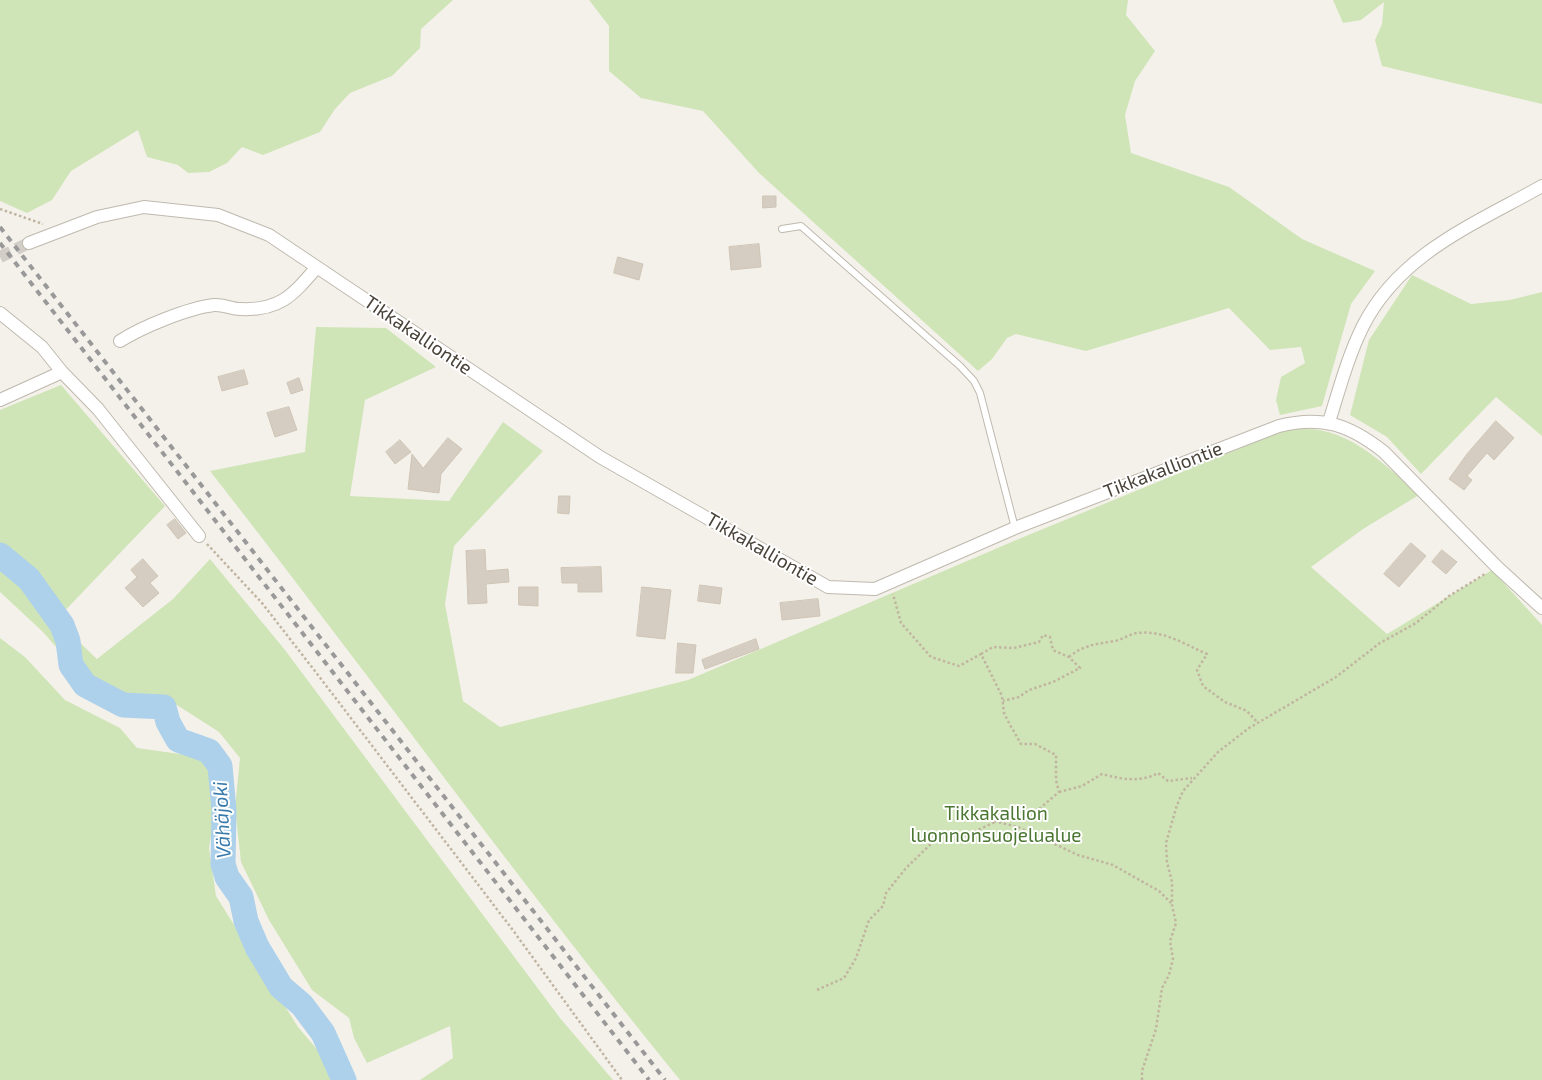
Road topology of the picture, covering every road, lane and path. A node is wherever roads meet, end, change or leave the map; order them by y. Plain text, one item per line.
1 (1542, 186) edge
2 (0, 209) edge
3 (782, 229) dead end
4 (61, 231) junction
5 (29, 243) tunnel mouth
6 (317, 267) junction
7 (0, 313) edge
8 (120, 341) dead end
9 (62, 372) junction
10 (0, 400) edge
11 (1329, 422) junction
12 (1015, 528) junction
13 (199, 536) joint
14 (1497, 567) junction
15 (890, 583) junction
16 (1542, 608) edge
17 (981, 654) junction
18 (1069, 657) junction
19 (1003, 701) junction
20 (1258, 723) junction
21 (1193, 778) junction
22 (1060, 792) junction
23 (994, 821) junction
24 (1172, 905) junction
25 (817, 990) dead end
26 (622, 1080) edge
27 (1142, 1080) edge

1 - 11 street
2 - 4 path
3 - 12 lane
4 - 5 street, Tikkakalliontie
4 - 6 street, Tikkakalliontie
6 - 8 street
6 - 15 street, Tikkakalliontie
7 - 9 street
9 - 10 street
9 - 13 street
11 - 12 street, Tikkakalliontie
11 - 14 street, Tikkakalliontie
12 - 15 street, Tikkakalliontie
13 - 26 path
14 - 16 street, Tikkakalliontie
14 - 20 path
15 - 17 path
17 - 18 path
17 - 19 path
18 - 19 path
18 - 20 path
19 - 22 path
20 - 21 path
21 - 22 path
21 - 24 path
22 - 23 path
23 - 24 path
23 - 25 path
24 - 27 path

